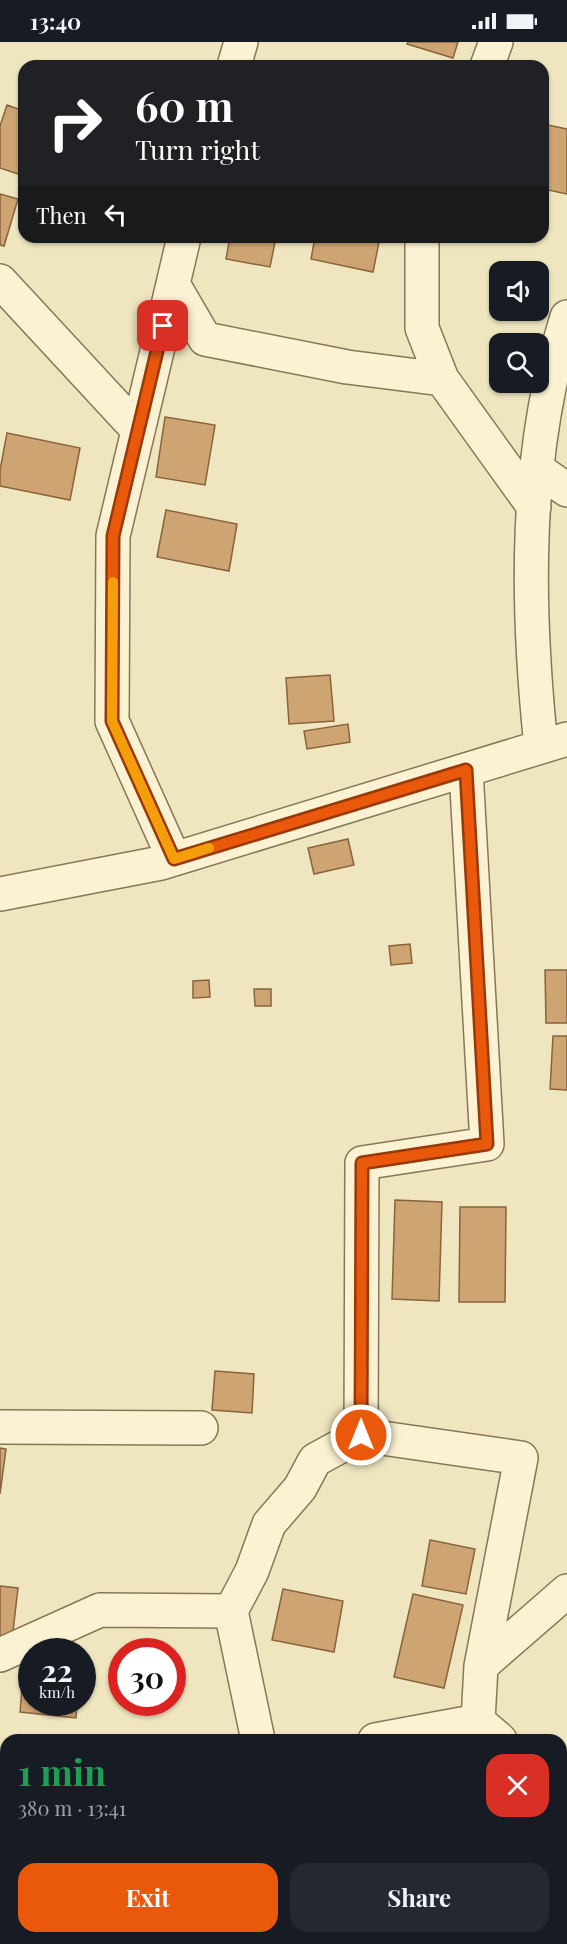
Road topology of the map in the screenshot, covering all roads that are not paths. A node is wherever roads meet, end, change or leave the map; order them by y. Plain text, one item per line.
1 (241, 42) edge
2 (496, 42) edge
3 (236, 60) edge
4 (489, 60) edge
5 (183, 243) edge
6 (422, 243) edge
7 (0, 281) edge
8 (173, 284) junction
9 (567, 317) edge
10 (442, 379) junction
11 (138, 430) junction
12 (486, 442) junction
13 (537, 463) junction
14 (567, 490) edge
15 (534, 507) junction
16 (554, 743) edge
17 (466, 770) junction
18 (174, 859) junction
19 (0, 894) edge
20 (0, 1426) edge
21 (201, 1428) dead end
22 (361, 1435) junction
23 (567, 1591) edge
24 (231, 1611) junction
25 (0, 1655) edge
26 (481, 1666) junction
27 (489, 1730) edge
28 (257, 1734) edge
29 (443, 1734) edge

1 - 3 street
2 - 4 street
5 - 8 street
6 - 10 street
7 - 11 street
8 - 10 street
8 - 11 street
9 - 13 street
10 - 12 street
11 - 18 street
12 - 13 street
12 - 15 street
13 - 14 street
13 - 15 street
15 - 16 street
16 - 17 street
17 - 18 street
17 - 22 street
18 - 19 street
20 - 21 street
22 - 24 street
22 - 26 street
23 - 26 street
24 - 25 street
24 - 28 street
26 - 27 street
27 - 29 street

